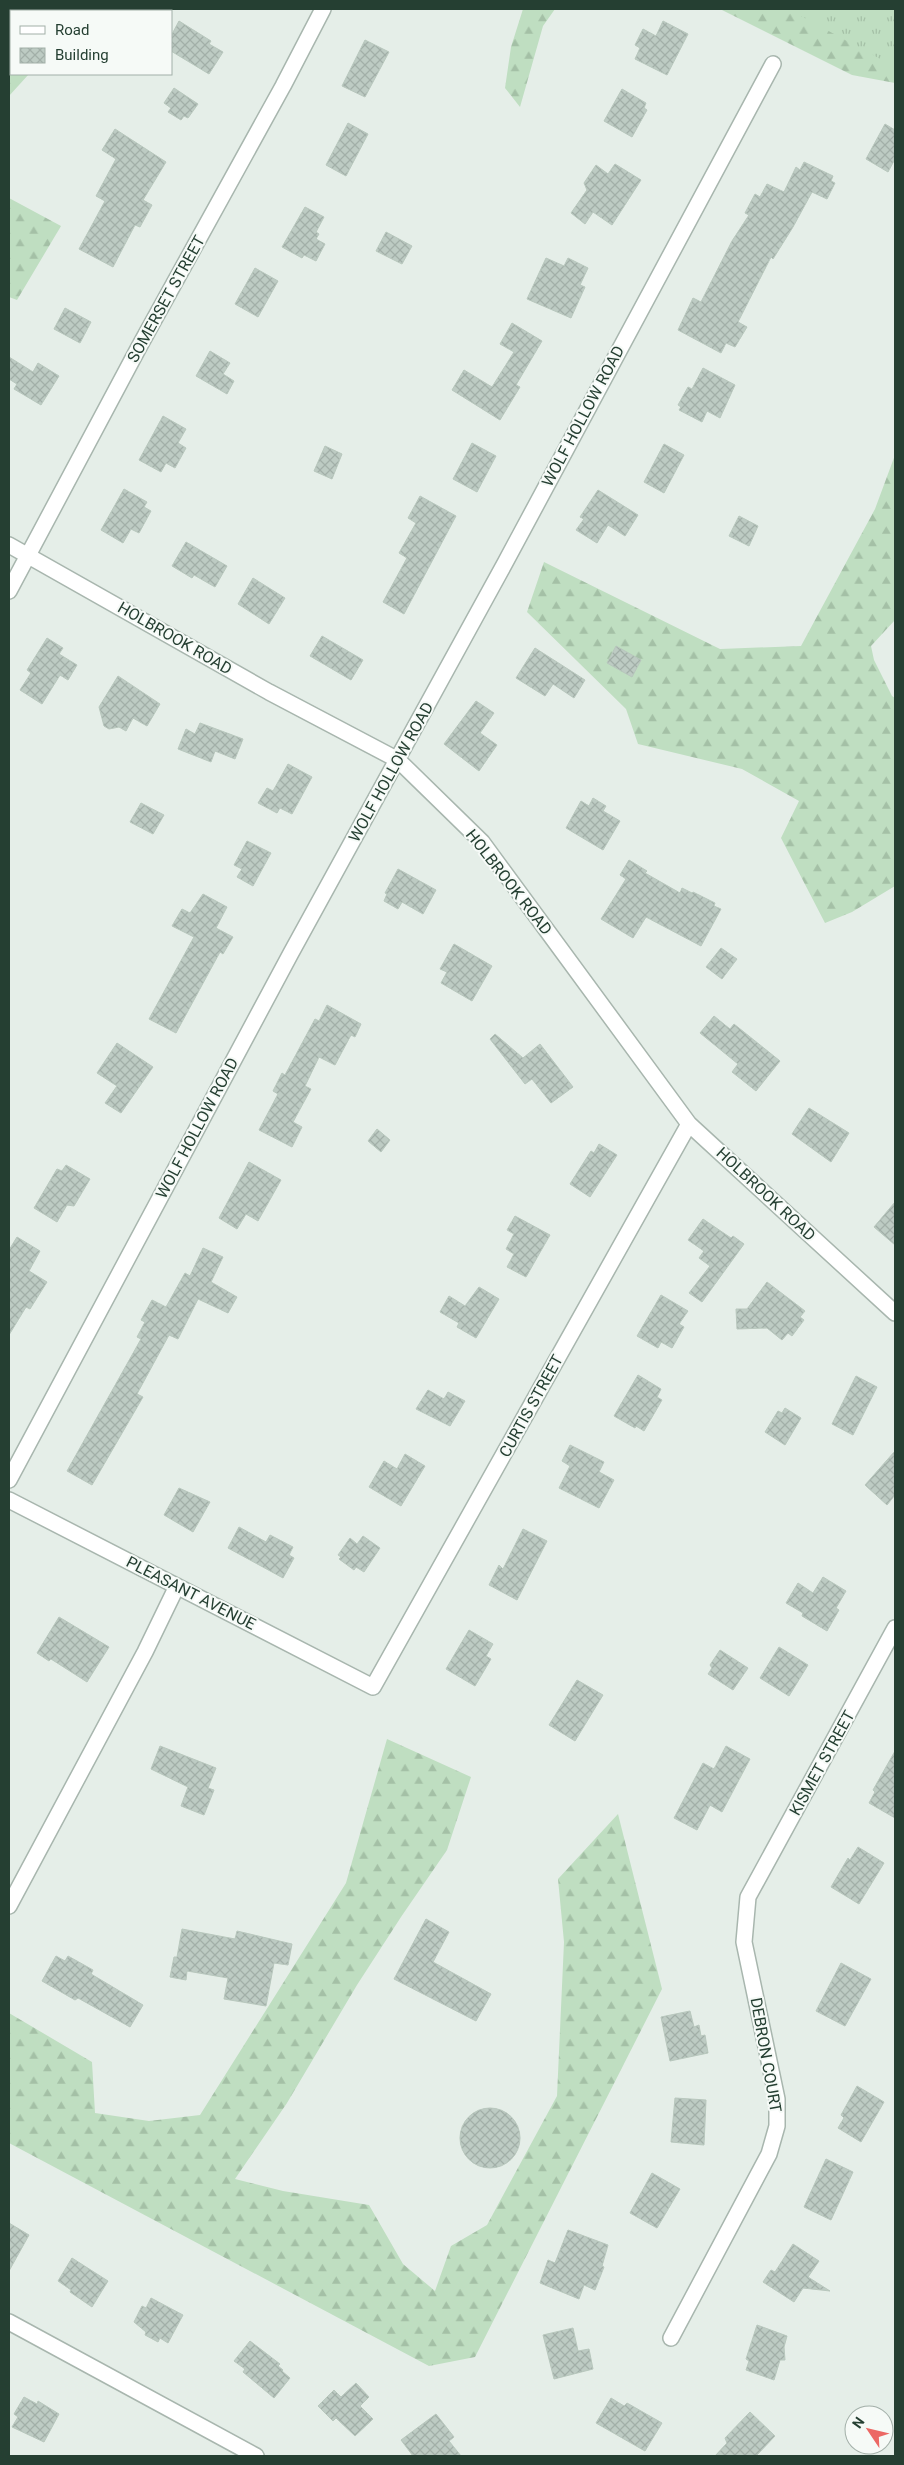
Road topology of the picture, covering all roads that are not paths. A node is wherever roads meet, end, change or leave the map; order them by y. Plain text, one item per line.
1 (323, 9) edge
2 (773, 64) dead end
3 (9, 545) edge
4 (29, 556) junction
5 (9, 590) edge
6 (398, 760) junction
7 (689, 1124) junction
8 (895, 1313) edge
9 (9, 1480) edge
10 (9, 1500) edge
11 (177, 1586) junction
12 (895, 1628) edge
13 (373, 1687) joint
14 (748, 1897) joint
15 (9, 1906) edge
16 (9, 2322) edge
17 (672, 2338) dead end
18 (256, 2456) edge

1 - 4 street, SOMERSET STREET
2 - 6 street, WOLF HOLLOW ROAD
3 - 4 street, HOLBROOK ROAD
4 - 5 street, SOMERSET STREET
4 - 6 street, HOLBROOK ROAD
6 - 7 street, HOLBROOK ROAD
6 - 9 street, WOLF HOLLOW ROAD
7 - 8 street, HOLBROOK ROAD
7 - 13 street, CURTIS STREET
10 - 11 street, PLEASANT AVENUE
11 - 13 street, PLEASANT AVENUE
11 - 15 street
12 - 14 street, KISMET STREET
14 - 17 street, DEBRON COURT
16 - 18 street

